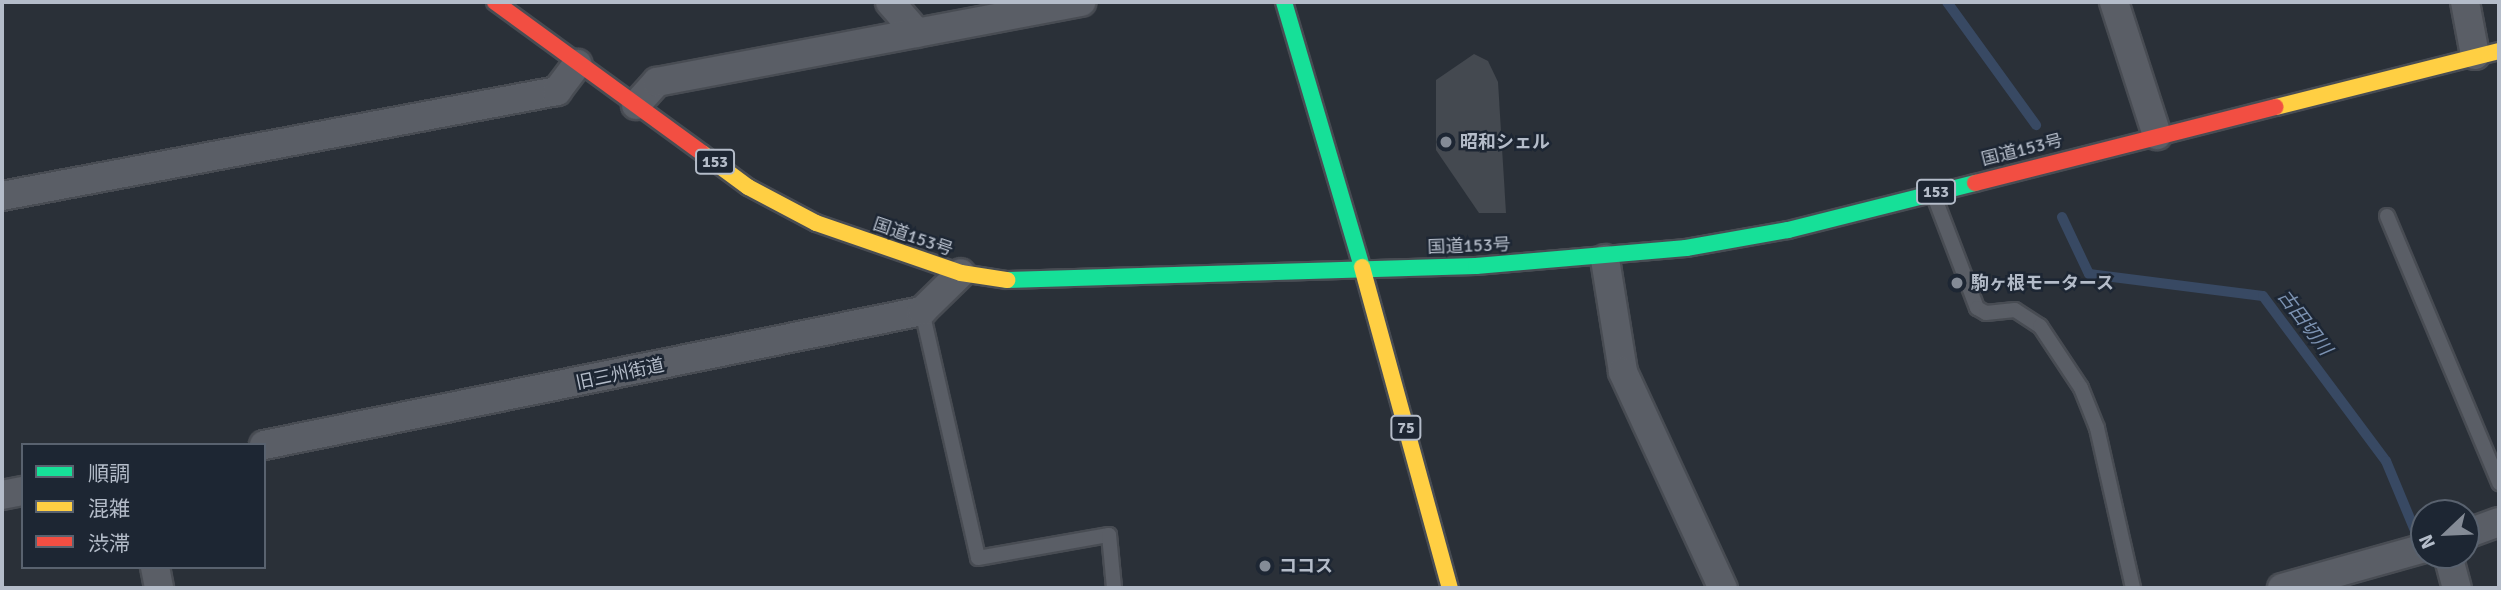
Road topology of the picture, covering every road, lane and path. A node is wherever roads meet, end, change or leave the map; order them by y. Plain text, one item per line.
1 (495, 2) edge
2 (890, 2) edge
3 (1082, 2) edge
4 (1284, 2) edge
5 (2114, 2) edge
6 (2465, 2) edge
7 (917, 33) junction
8 (2487, 53) edge
9 (577, 64) junction
10 (636, 105) junction
11 (2157, 135) junction
12 (1933, 193) junction
13 (2, 196) edge
14 (2387, 216) dead end
15 (1605, 259) junction
16 (1362, 267) junction
17 (961, 273) junction
18 (922, 311) junction
19 (266, 445) edge
20 (2499, 483) edge
21 (21, 491) edge
22 (2, 495) edge
23 (2499, 522) edge
24 (2480, 529) edge
25 (2410, 552) edge
26 (155, 569) edge
27 (2452, 569) edge
28 (159, 588) edge
29 (1114, 588) edge
30 (1450, 588) edge
31 (1723, 588) edge
32 (2133, 588) edge
33 (2282, 588) edge
34 (2457, 588) edge

1 - 9 main road, 国道153号 / 153
2 - 7 street
3 - 7 street
4 - 16 main road
5 - 11 street
6 - 8 street
7 - 10 street
8 - 11 main road, 国道153号 / 153
9 - 10 main road, 国道153号 / 153
9 - 13 street
10 - 17 main road, 国道153号 / 153
11 - 12 main road, 国道153号 / 153
12 - 15 main road, 国道153号 / 153
12 - 32 lane
14 - 20 lane
15 - 16 main road, 国道153号 / 153
15 - 31 street
16 - 17 main road, 国道153号 / 153
16 - 30 main road, 75
17 - 18 street
18 - 19 street, 旧三州街道
18 - 29 lane
21 - 22 street
23 - 24 street
25 - 33 street
26 - 28 street
27 - 34 street

